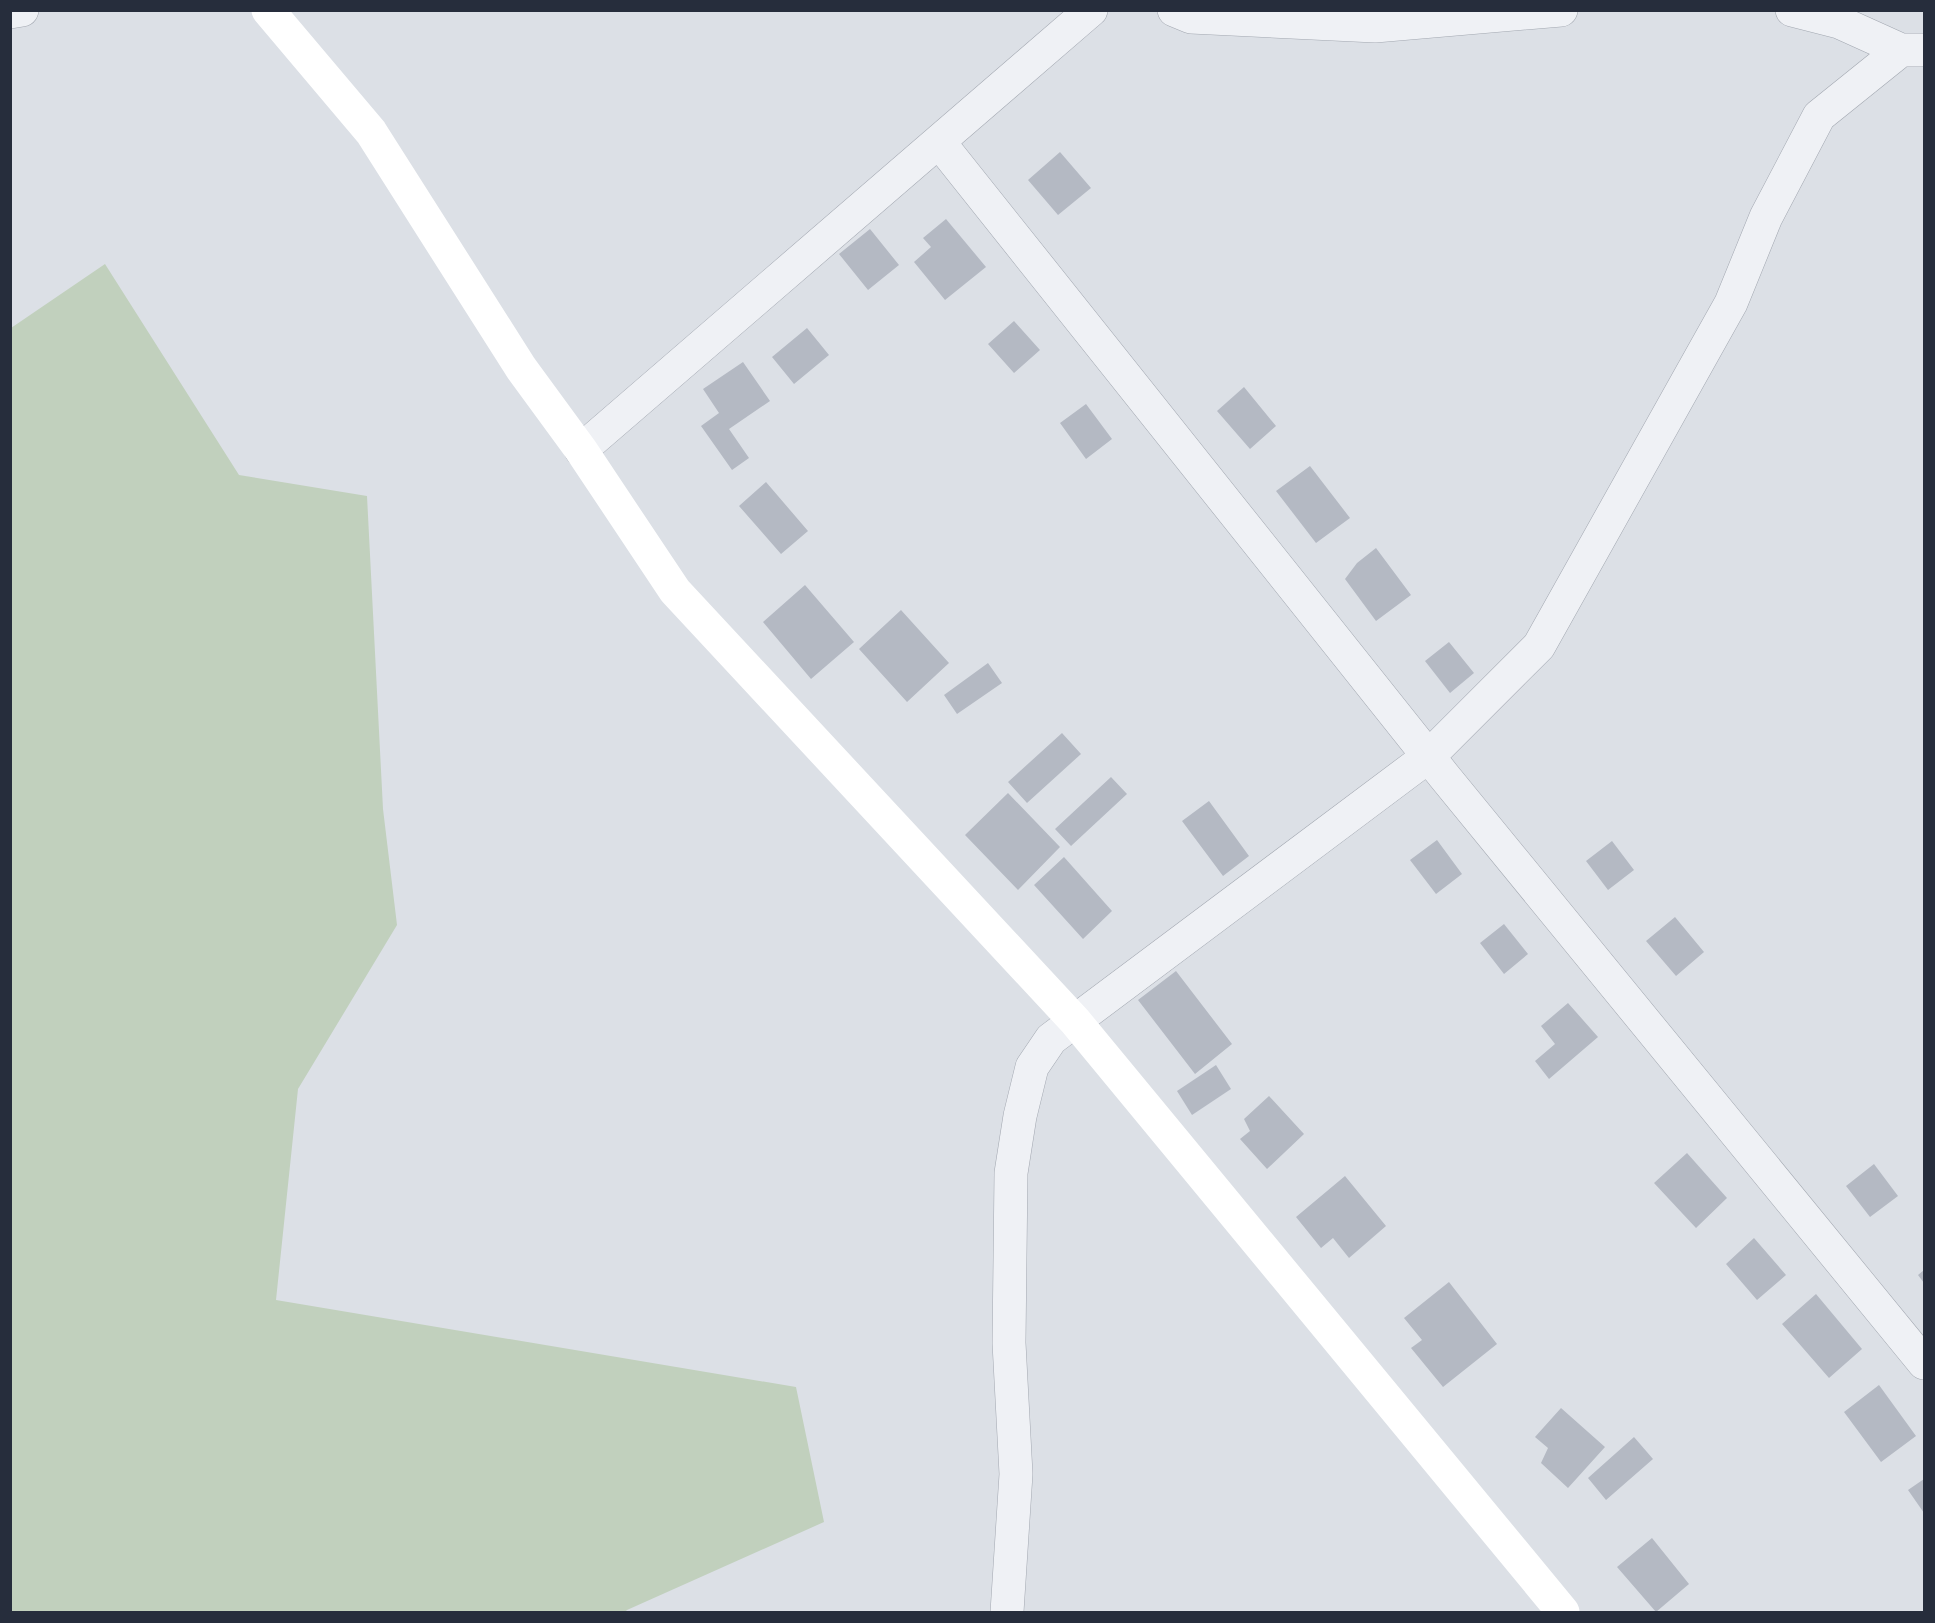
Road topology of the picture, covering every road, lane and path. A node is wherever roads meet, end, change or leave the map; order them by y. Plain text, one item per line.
1 (22, 10) edge
2 (268, 10) edge
3 (1091, 10) edge
4 (1174, 10) edge
5 (1561, 10) edge
6 (1792, 10) edge
7 (10, 12) edge
8 (1913, 50) edge
9 (939, 142) junction
10 (581, 450) junction
11 (1429, 756) junction
12 (1075, 1021) junction
13 (1924, 1363) edge
14 (1007, 1612) edge
15 (1563, 1612) edge

1 - 7 street
2 - 10 street
3 - 9 street
4 - 5 street
6 - 8 street
8 - 11 street
9 - 10 street
9 - 11 street
10 - 12 street
11 - 12 street
11 - 13 street
12 - 14 street
12 - 15 street

